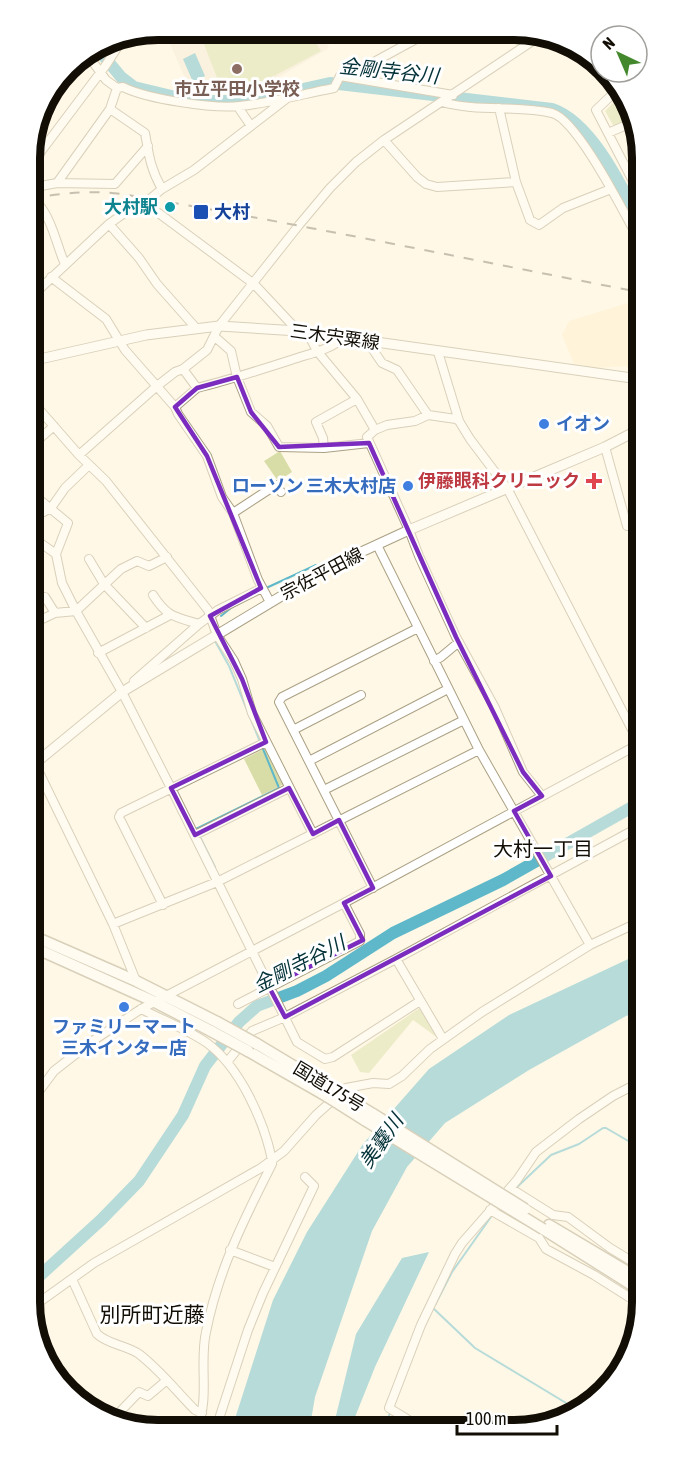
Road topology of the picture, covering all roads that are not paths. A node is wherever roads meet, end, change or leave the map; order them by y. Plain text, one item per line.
1 (409, 40) edge
2 (531, 42) edge
3 (116, 49) edge
4 (93, 61) edge
5 (101, 72) junction
6 (340, 76) junction
7 (117, 88) junction
8 (613, 94) edge
9 (453, 95) junction
10 (287, 98) junction
11 (442, 102) junction
12 (238, 107) junction
13 (499, 108) junction
14 (110, 109) junction
15 (627, 125) edge
16 (251, 126) junction
17 (608, 133) junction
18 (384, 140) junction
19 (148, 146) junction
20 (41, 151) edge
21 (632, 166) edge
22 (626, 168) junction
23 (632, 180) edge
24 (516, 182) junction
25 (57, 183) junction
26 (41, 186) edge
27 (162, 189) junction
28 (611, 189) junction
29 (145, 203) junction
30 (41, 208) edge
31 (109, 224) junction
32 (632, 227) edge
33 (65, 264) junction
34 (51, 277) junction
35 (254, 284) junction
36 (41, 287) edge
37 (219, 326) junction
38 (196, 328) junction
39 (303, 332) junction
40 (215, 337) junction
41 (343, 338) junction
42 (119, 341) junction
43 (367, 341) junction
44 (317, 351) junction
45 (438, 352) junction
46 (41, 359) edge
47 (183, 369) junction
48 (632, 375) edge
49 (237, 377) junction
50 (157, 386) junction
51 (197, 388) junction
52 (357, 399) junction
53 (175, 407) junction
54 (41, 411) edge
55 (428, 415) junction
56 (459, 422) junction
57 (54, 426) junction
58 (375, 430) junction
59 (632, 433) edge
60 (41, 438) edge
61 (369, 443) junction
62 (605, 447) junction
63 (324, 448) junction
64 (79, 455) junction
65 (89, 465) junction
66 (507, 488) junction
67 (281, 492) dead end
68 (41, 500) edge
69 (51, 508) junction
70 (41, 513) edge
71 (233, 513) junction
72 (627, 526) dead end
73 (409, 530) junction
74 (41, 543) edge
75 (377, 545) junction
76 (56, 554) junction
77 (167, 557) junction
78 (89, 559) dead end
79 (104, 584) junction
80 (262, 588) junction
81 (153, 595) dead end
82 (45, 597) dead end
83 (270, 602) junction
84 (76, 611) junction
85 (55, 613) junction
86 (170, 615) junction
87 (210, 616) junction
88 (41, 620) edge
89 (199, 624) junction
90 (146, 628) junction
91 (418, 628) junction
92 (217, 635) junction
93 (459, 642) junction
94 (98, 653) junction
95 (434, 661) junction
96 (448, 690) junction
97 (122, 692) junction
98 (361, 695) dead end
99 (464, 720) junction
100 (293, 730) junction
101 (632, 730) edge
102 (266, 742) junction
103 (632, 749) edge
104 (479, 750) junction
105 (40, 760) edge
106 (309, 760) junction
107 (40, 778) edge
108 (171, 788) junction
109 (289, 788) junction
110 (324, 790) junction
111 (542, 796) junction
112 (514, 811) junction
113 (339, 820) junction
114 (632, 831) edge
115 (313, 834) junction
116 (195, 836) junction
117 (551, 876) junction
118 (217, 882) junction
119 (373, 888) junction
120 (344, 903) junction
121 (163, 905) junction
122 (113, 924) junction
123 (632, 925) edge
124 (40, 939) edge
125 (590, 945) junction
126 (40, 950) edge
127 (251, 952) junction
128 (396, 959) junction
129 (136, 981) junction
130 (271, 989) junction
131 (166, 997) junction
132 (420, 1001) junction
133 (155, 1002) junction
134 (237, 1004) dead end
135 (141, 1009) junction
136 (285, 1017) junction
137 (214, 1026) junction
138 (443, 1039) junction
139 (228, 1061) junction
140 (632, 1086) edge
141 (40, 1090) edge
142 (272, 1160) junction
143 (305, 1177) dead end
144 (510, 1188) junction
145 (490, 1210) junction
146 (544, 1226) junction
147 (230, 1250) junction
148 (632, 1264) edge
149 (275, 1267) junction
150 (632, 1275) edge
151 (72, 1279) junction
152 (632, 1285) edge
153 (632, 1298) edge
154 (40, 1302) edge
155 (167, 1380) junction
156 (119, 1413) edge
157 (202, 1413) junction
158 (200, 1420) edge
159 (219, 1420) edge
160 (409, 1420) edge

1 - 6 street
2 - 9 street
3 - 5 street
4 - 5 street
5 - 7 street
5 - 20 street
6 - 9 street
6 - 10 street
7 - 12 street
7 - 14 street
8 - 17 street
9 - 11 street
10 - 12 street
10 - 16 street
11 - 13 street
11 - 18 street
12 - 16 street
13 - 24 street
13 - 28 street
14 - 19 street
14 - 25 street
15 - 17 street
16 - 27 street
17 - 22 street
18 - 24 street
18 - 35 street
19 - 25 street
19 - 27 street
21 - 22 street
22 - 23 street
24 - 28 street
25 - 26 street
27 - 29 street
28 - 32 street
29 - 31 street
29 - 35 street
30 - 33 street
31 - 33 street
31 - 38 street
33 - 34 street
34 - 36 street
34 - 42 street
35 - 37 street
35 - 39 street
37 - 38 main road, 三木宍粟線
37 - 39 main road, 三木宍粟線
37 - 40 street
38 - 42 main road, 三木宍粟線
39 - 41 main road, 三木宍粟線
39 - 44 street
40 - 47 street
40 - 49 street
41 - 43 main road, 三木宍粟線
41 - 44 street
42 - 46 main road, 三木宍粟線
42 - 50 street
43 - 45 main road, 三木宍粟線
43 - 55 street
44 - 49 street
44 - 52 street
45 - 48 main road, 三木宍粟線
45 - 56 street
47 - 50 street
47 - 51 street
49 - 51 street
49 - 63 street
50 - 53 street
50 - 64 street
51 - 53 street
52 - 58 street
52 - 63 street
53 - 71 street
54 - 57 street
55 - 56 street
55 - 58 street
56 - 66 street
57 - 60 street
57 - 64 street
58 - 61 street
59 - 62 main road, 宗佐平田線
61 - 63 street
61 - 73 street
62 - 66 main road, 宗佐平田線
62 - 72 street
64 - 65 street
65 - 69 street
65 - 77 street
66 - 73 main road, 宗佐平田線
66 - 101 street
67 - 71 street
68 - 69 street
69 - 70 street
69 - 76 street
71 - 80 street
73 - 75 main road, 宗佐平田線
73 - 93 street
74 - 76 street
75 - 83 main road, 宗佐平田線
75 - 91 street
76 - 84 street
77 - 79 street
77 - 87 street
78 - 79 street
79 - 84 street
79 - 90 street
80 - 83 street
80 - 87 street
81 - 86 street
82 - 85 street
83 - 92 main road, 宗佐平田線
84 - 85 street
84 - 94 street
85 - 88 street
86 - 89 street
86 - 90 street
87 - 89 street
87 - 92 street
89 - 97 street
90 - 94 street
91 - 95 street
91 - 100 street
92 - 97 main road, 宗佐平田線
92 - 102 street
93 - 95 street
93 - 111 street
94 - 97 street
95 - 96 street
96 - 99 street
96 - 106 street
97 - 105 main road, 宗佐平田線
97 - 108 street
98 - 100 street
99 - 104 street
99 - 110 street
100 - 106 street
102 - 108 street
102 - 109 street
103 - 111 street
104 - 112 street
104 - 113 street
106 - 110 street
107 - 122 street
108 - 116 street
108 - 121 street
109 - 115 street
109 - 116 street
110 - 113 street
111 - 112 street
112 - 117 street
112 - 119 street
113 - 115 street
113 - 119 street
114 - 117 street
115 - 118 street
116 - 118 street
117 - 125 street
117 - 128 street
118 - 121 street
118 - 127 street
119 - 120 street
120 - 127 street
120 - 130 street
121 - 122 street
122 - 129 street
123 - 125 street
124 - 129 highway, 国道175号
125 - 138 street
126 - 133 highway, 国道175号
127 - 130 street
127 - 131 street
128 - 132 street
128 - 136 street
129 - 131 highway, 国道175号
130 - 134 street
130 - 136 street
131 - 133 street
131 - 137 highway, 国道175号
132 - 136 street
132 - 138 street
133 - 135 street
133 - 137 highway, 国道175号
135 - 139 street
135 - 141 street
136 - 139 street
137 - 146 highway, 国道175号, bridge
138 - 142 street
139 - 142 street
140 - 144 street
142 - 147 street
142 - 151 street
143 - 149 street
144 - 145 street
144 - 148 street
145 - 153 street
145 - 160 street
146 - 150 highway, 国道175号
146 - 152 highway, 国道175号
147 - 149 street
147 - 157 street
149 - 159 street
151 - 154 street
151 - 155 street
155 - 156 street
155 - 157 street
157 - 158 street

